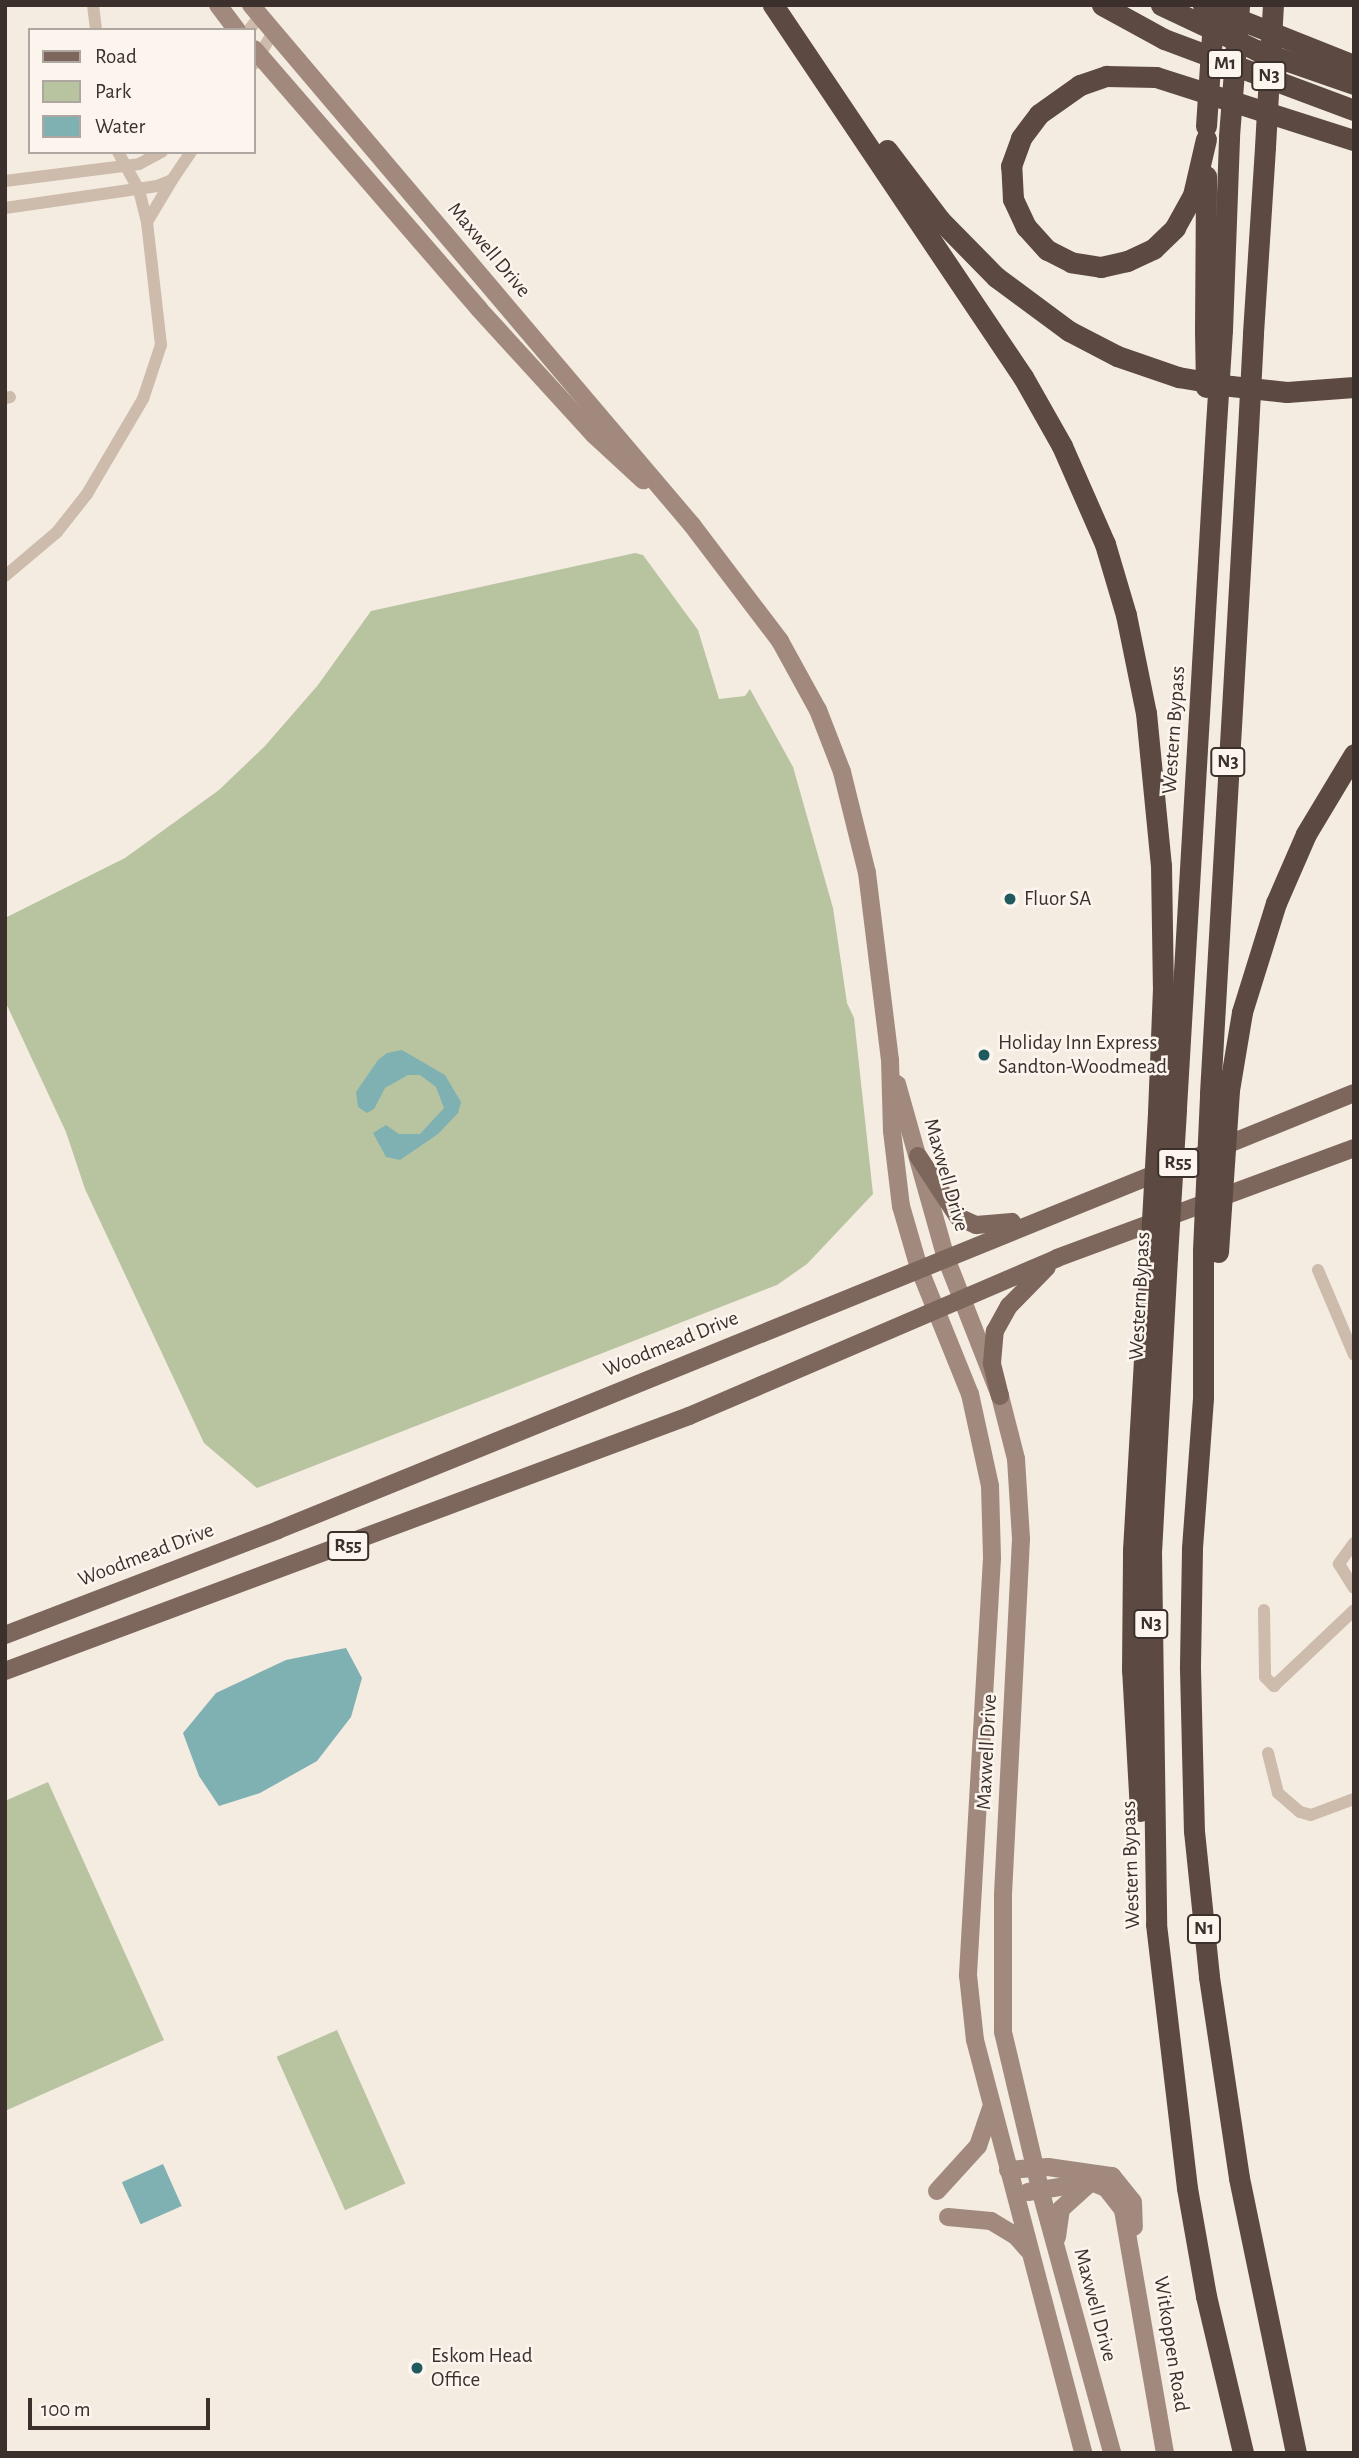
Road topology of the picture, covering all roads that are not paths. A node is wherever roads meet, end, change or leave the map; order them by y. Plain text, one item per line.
1 (93, 5) edge
2 (218, 5) edge
3 (774, 5) edge
4 (1102, 5) edge
5 (1161, 5) edge
6 (1203, 5) edge
7 (1214, 5) edge
8 (1239, 5) edge
9 (1273, 5) edge
10 (253, 17) edge
11 (96, 28) edge
12 (235, 28) edge
13 (273, 32) junction
14 (256, 57) edge
15 (1354, 65) edge
16 (1354, 84) edge
17 (1354, 110) edge
18 (1206, 133) junction
19 (1354, 140) edge
20 (119, 154) edge
21 (160, 154) edge
22 (190, 154) edge
23 (125, 164) junction
24 (172, 180) junction
25 (5, 181) edge
26 (139, 191) junction
27 (5, 208) edge
28 (147, 222) junction
29 (1213, 330) junction
30 (1354, 387) edge
31 (692, 525) junction
32 (5, 576) edge
33 (1354, 754) edge
34 (890, 1060) junction
35 (1220, 1092) junction
36 (1354, 1093) edge
37 (1167, 1110) junction
38 (1354, 1148) edge
39 (918, 1156) junction
40 (1045, 1216) junction
41 (946, 1258) junction
42 (1057, 1258) junction
43 (919, 1268) junction
44 (1318, 1270) dead end
45 (964, 1300) junction
46 (935, 1311) junction
47 (1354, 1354) edge
48 (1000, 1396) junction
49 (1203, 1398) joint
50 (1354, 1543) edge
51 (1354, 1588) edge
52 (1264, 1610) dead end
53 (1354, 1611) edge
54 (5, 1635) edge
55 (5, 1671) edge
56 (1268, 1753) dead end
57 (1354, 1799) edge
58 (1156, 1924) joint
59 (991, 2106) junction
60 (1035, 2167) junction
61 (1008, 2170) junction
62 (1091, 2182) junction
63 (1040, 2189) junction
64 (937, 2191) dead end
65 (1014, 2196) junction
66 (948, 2217) dead end
67 (1131, 2242) junction
68 (1056, 2249) junction
69 (1030, 2252) junction
70 (1083, 2453) edge
71 (1112, 2453) edge
72 (1165, 2453) edge
73 (1243, 2453) edge
74 (1296, 2453) edge

1 - 11 street
2 - 12 main road
3 - 30 highway
3 - 37 highway
4 - 17 highway, M1
5 - 16 highway, M1
6 - 15 highway
7 - 18 highway, bridge
8 - 29 highway, Western Bypass / N3, bridge
9 - 35 highway, N3, bridge
10 - 13 main road, Maxwell Drive
13 - 14 street
13 - 31 main road, Maxwell Drive
14 - 31 main road, Maxwell Drive
18 - 19 highway
18 - 29 highway
20 - 23 street
21 - 23 street
22 - 24 street
23 - 25 street
23 - 26 street
24 - 26 street
24 - 28 street
26 - 27 street
26 - 28 street
28 - 32 street
29 - 37 highway, Western Bypass / N3, bridge
31 - 34 main road, Maxwell Drive
33 - 35 highway
34 - 39 main road, Maxwell Drive
34 - 43 main road, Maxwell Drive
35 - 49 highway, N3, bridge
36 - 40 main road, Woodmead Drive / R55
37 - 58 highway, Western Bypass / N3, bridge
38 - 42 main road, R55
39 - 40 main road
39 - 41 main road, Maxwell Drive
40 - 41 main road, Woodmead Drive / R55
41 - 43 main road, Woodmead Drive / R55
41 - 45 main road, Maxwell Drive
42 - 45 main road, R55
42 - 48 main road
43 - 46 main road, Maxwell Drive
43 - 54 main road, Woodmead Drive / R55
44 - 47 street
45 - 46 main road, R55
45 - 48 main road, Maxwell Drive
46 - 55 main road, R55
46 - 59 main road, Maxwell Drive
48 - 60 main road, Maxwell Drive
49 - 74 highway, N1
50 - 51 street
52 - 53 street
56 - 57 street
58 - 73 highway, Western Bypass / N1
59 - 61 main road, Maxwell Drive
59 - 64 main road
60 - 61 main road, Witkoppen Road
60 - 63 main road, Maxwell Drive
60 - 67 main road, Witkoppen Road
61 - 65 main road, Maxwell Drive
62 - 63 main road
62 - 67 main road, Witkoppen Road
62 - 68 main road
63 - 65 main road
63 - 68 main road, Maxwell Drive
65 - 69 main road, Maxwell Drive
66 - 69 main road
67 - 72 main road, Witkoppen Road
68 - 71 main road, Maxwell Drive
69 - 70 main road, Maxwell Drive

